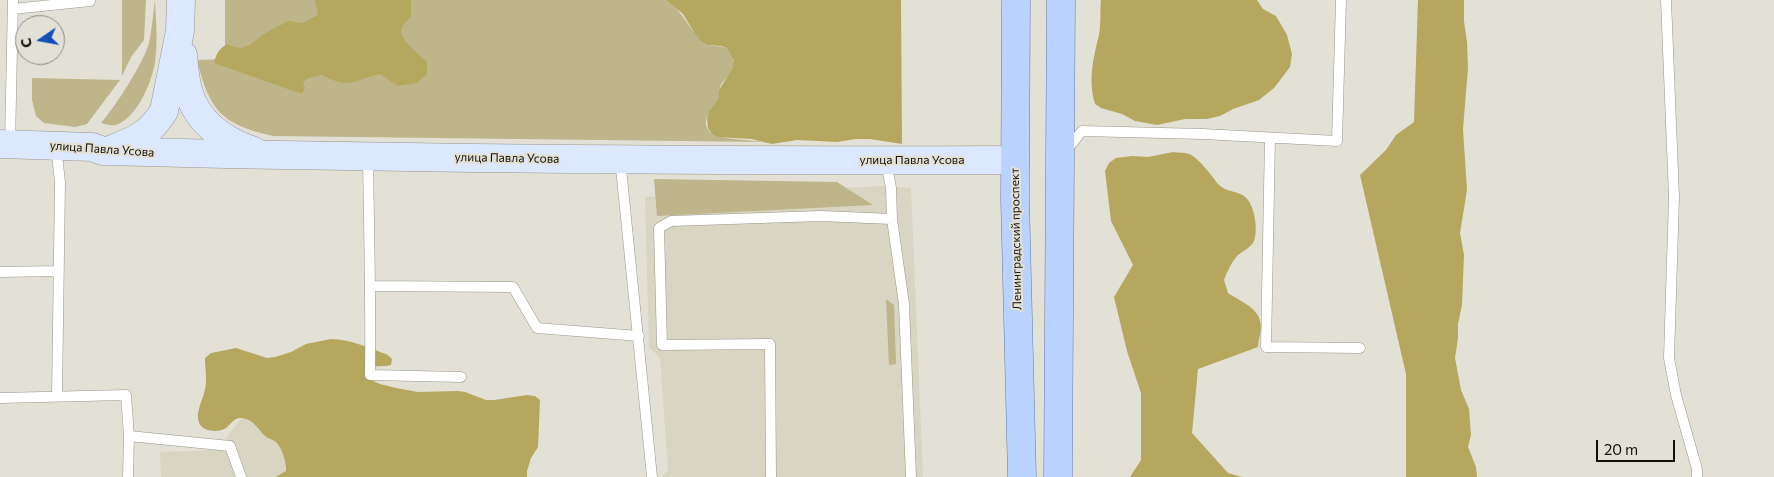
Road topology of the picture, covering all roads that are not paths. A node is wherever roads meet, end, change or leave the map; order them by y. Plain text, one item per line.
1 (181, 0) edge
2 (1016, 0) edge
3 (1061, 0) edge
4 (1341, 0) edge
5 (1666, 0) edge
6 (90, 1) dead end
7 (13, 4) edge
8 (180, 31) junction
9 (1270, 138) junction
10 (5, 144) edge
11 (56, 145) junction
12 (103, 151) junction
13 (276, 155) junction
14 (368, 156) junction
15 (622, 159) junction
16 (1015, 160) junction
17 (1058, 160) junction
18 (889, 161) junction
19 (892, 219) junction
20 (58, 271) junction
21 (0, 272) edge
22 (371, 286) junction
23 (639, 336) junction
24 (1360, 348) dead end
25 (462, 377) dead end
26 (57, 396) junction
27 (0, 398) edge
28 (129, 436) junction
29 (128, 477) edge
30 (241, 477) edge
31 (652, 477) edge
32 (771, 477) edge
33 (911, 477) edge
34 (1022, 477) edge
35 (1058, 477) edge
36 (1697, 477) edge

1 - 8 street
2 - 16 main road, Ленинградский проспект
3 - 17 main road
4 - 9 lane
5 - 36 lane
6 - 7 lane
7 - 10 lane
8 - 12 street
8 - 13 street
9 - 17 lane
9 - 24 lane
10 - 11 street, улица Павла Усова
11 - 12 street, улица Павла Усова
11 - 20 lane
12 - 13 street, улица Павла Усова
13 - 14 street, улица Павла Усова
14 - 15 street, улица Павла Усова
14 - 22 lane
15 - 18 street, улица Павла Усова
15 - 23 lane
16 - 17 main road
16 - 18 street, улица Павла Усова
16 - 34 main road, Ленинградский проспект
17 - 35 main road
18 - 19 lane
19 - 32 lane
19 - 33 lane
20 - 21 lane
20 - 26 lane
22 - 23 lane
22 - 25 lane
23 - 31 lane
26 - 27 lane
26 - 28 lane
28 - 29 lane
28 - 30 lane

